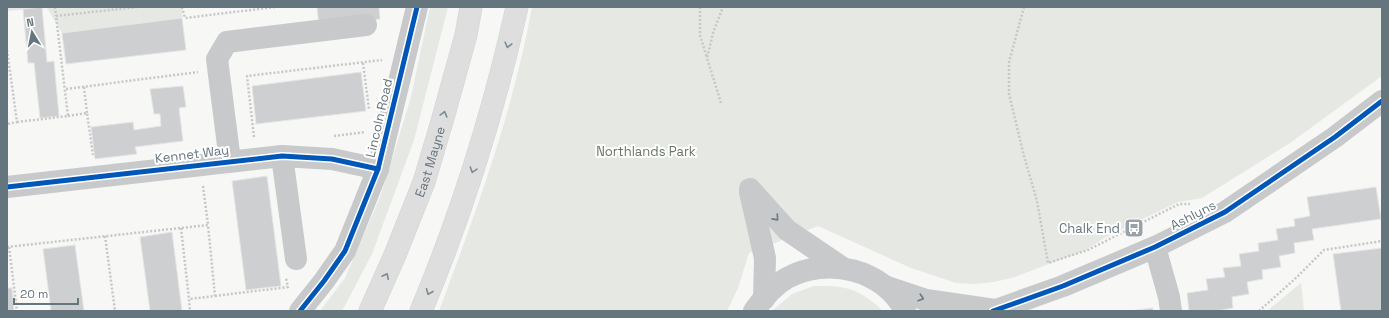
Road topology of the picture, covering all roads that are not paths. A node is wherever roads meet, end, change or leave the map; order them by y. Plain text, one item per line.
1 (417, 7) edge
2 (471, 7) edge
3 (517, 7) edge
4 (366, 25) dead end
5 (1382, 101) edge
6 (282, 156) junction
7 (230, 161) junction
8 (378, 169) junction
9 (7, 187) edge
10 (1155, 247) junction
11 (291, 265) road end
12 (843, 268) junction
13 (884, 286) junction
14 (759, 305) edge
15 (994, 310) edge
16 (300, 311) edge
17 (370, 311) edge
18 (421, 311) edge
19 (905, 311) edge
20 (1171, 311) edge

1 - 8 street, Lincoln Road
17 -> 2 main road, East Mayne
3 -> 18 main road
4 - 7 street, Kennet Way
5 - 10 street, Ashlyns
6 - 7 street, Kennet Way
6 - 8 street, Kennet Way
6 - 11 street
7 - 9 street, Kennet Way
8 - 16 street, Lincoln Road
10 - 15 street, Ashlyns
10 - 20 street
12 - 13 street
12 - 14 street
14 -> 12 street
13 -> 15 street, Ashlyns
13 - 19 street

